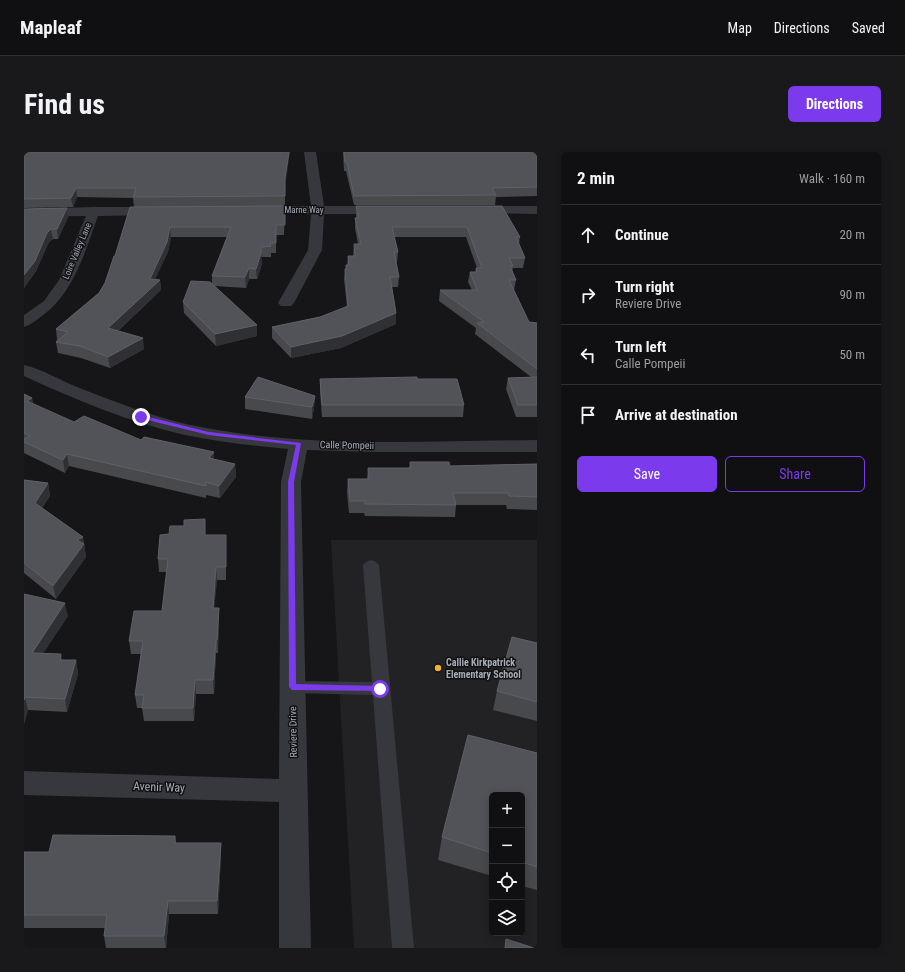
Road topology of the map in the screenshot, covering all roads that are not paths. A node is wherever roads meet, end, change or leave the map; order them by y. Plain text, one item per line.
1 (310, 152) edge
2 (241, 210) edge
3 (318, 210) junction
4 (398, 210) edge
5 (461, 210) edge
6 (94, 211) junction
7 (171, 211) edge
8 (24, 213) edge
9 (535, 214) edge
10 (286, 303) dead end
11 (24, 322) edge
12 (24, 370) edge
13 (299, 444) junction
14 (537, 446) edge
15 (371, 565) dead end
16 (292, 687) junction
17 (380, 689) junction
18 (24, 784) edge
19 (294, 792) junction
20 (295, 948) edge
21 (403, 948) edge

1 - 3 street
2 - 3 street, Marne Way
3 - 4 street, Marne Way
3 - 10 street
5 - 9 street
6 - 7 street
6 - 8 street
6 - 11 street, Loire Valley Lane
12 - 13 street, Calle Pompeii
13 - 14 street, Calle Pompeii
13 - 16 street, Reviere Drive
15 - 17 lane
16 - 17 lane
16 - 19 street, Reviere Drive
17 - 21 lane
18 - 19 street, Avenir Way
19 - 20 street, Reviere Drive

